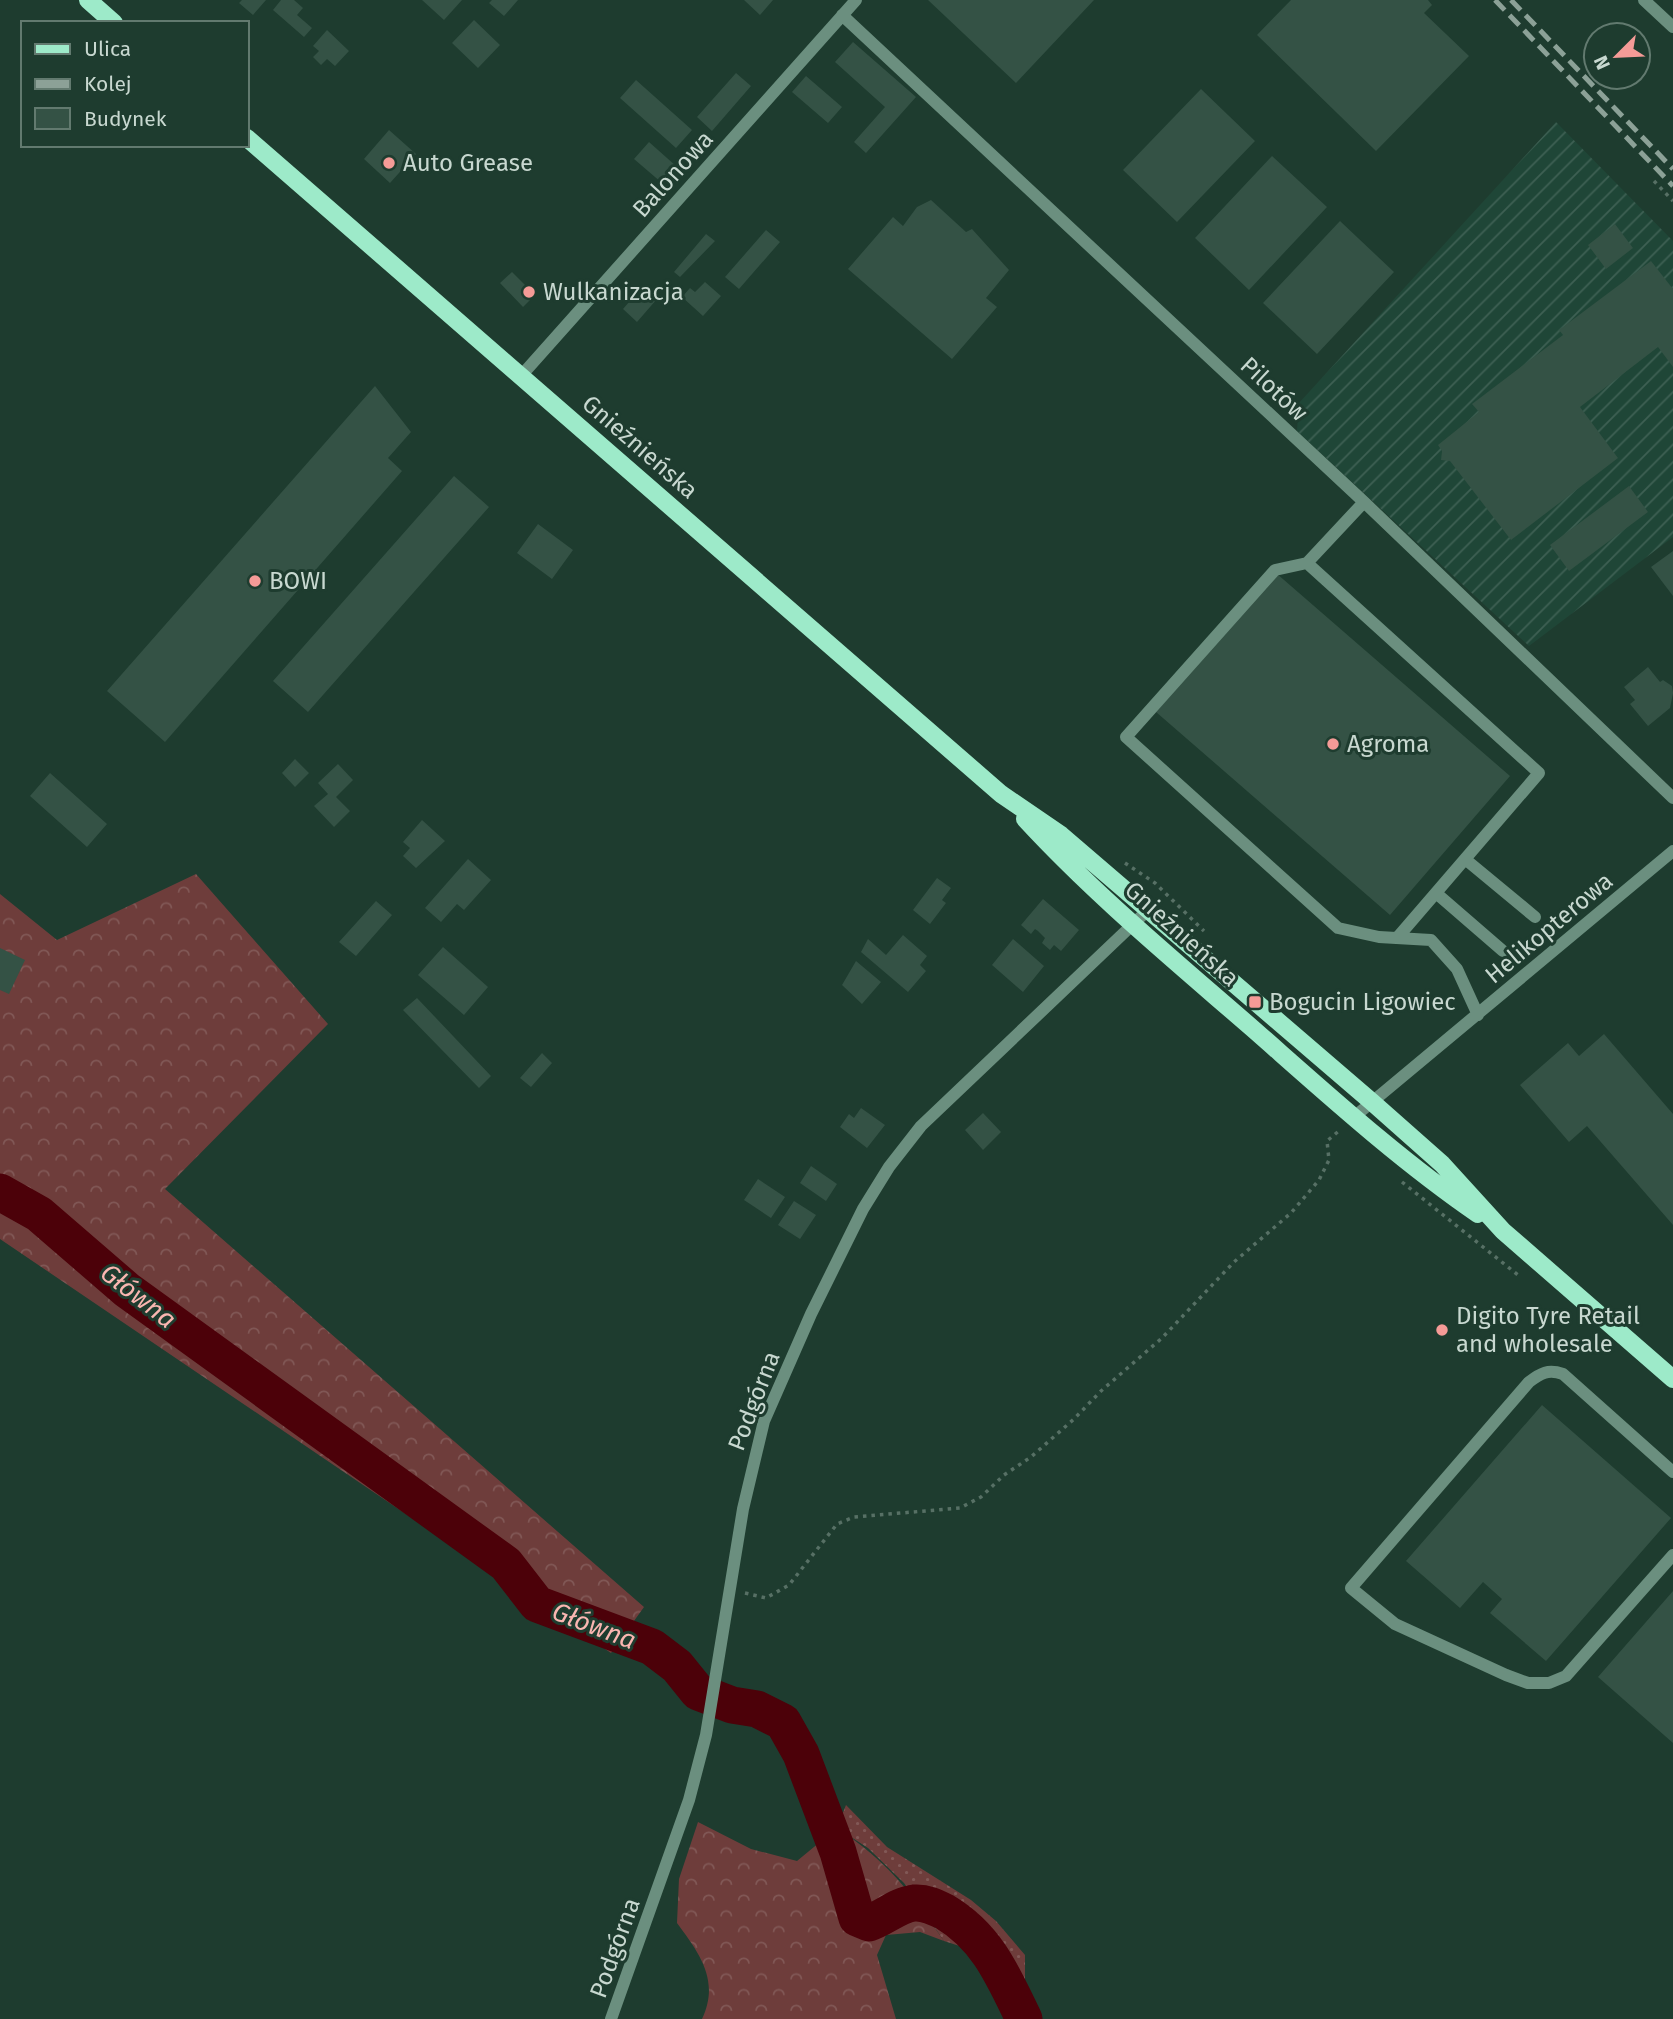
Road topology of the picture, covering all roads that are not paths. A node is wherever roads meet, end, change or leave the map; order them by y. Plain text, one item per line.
1 (88, 0) edge
2 (856, 0) edge
3 (1644, 0) edge
4 (842, 15) junction
5 (112, 21) edge
6 (1673, 27) edge
7 (248, 139) edge
8 (521, 376) junction
9 (1364, 502) junction
10 (1307, 563) junction
11 (1001, 794) junction
12 (1673, 798) edge
13 (1673, 851) edge
14 (1465, 859) junction
15 (1436, 893) junction
16 (1149, 909) junction
17 (1535, 918) dead end
18 (1134, 925) junction
19 (1397, 938) junction
20 (1503, 951) dead end
21 (1478, 1014) junction
22 (1372, 1102) junction
23 (1354, 1117) junction
24 (1503, 1231) junction
25 (1670, 1371) edge
26 (1673, 1472) edge
27 (1673, 1556) edge
28 (611, 2019) edge

1 - 5 main road
2 - 4 street, Balonowa
3 - 6 street
4 - 8 street, Balonowa
4 - 9 street, Pilotów
7 - 8 main road, Gnieźnieńska
8 - 11 main road, Gnieźnieńska
9 - 10 street
9 - 12 street, Pilotów
10 - 14 street
10 - 19 street
11 - 16 main road, Gnieźnieńska
11 - 18 main road, Gnieźnieńska
13 - 21 street, Helikopterowa
14 - 15 street
14 - 17 street
15 - 19 street
15 - 20 street
16 - 18 street, Podgórna
16 - 22 main road, Gnieźnieńska
18 - 23 main road, Gnieźnieńska
18 - 28 street, Podgórna
19 - 21 street
21 - 22 street, Helikopterowa
22 - 23 street, Helikopterowa
22 - 24 main road, Gnieźnieńska
23 - 24 main road, Gnieźnieńska
24 - 25 main road, Gnieźnieńska
26 - 27 street

